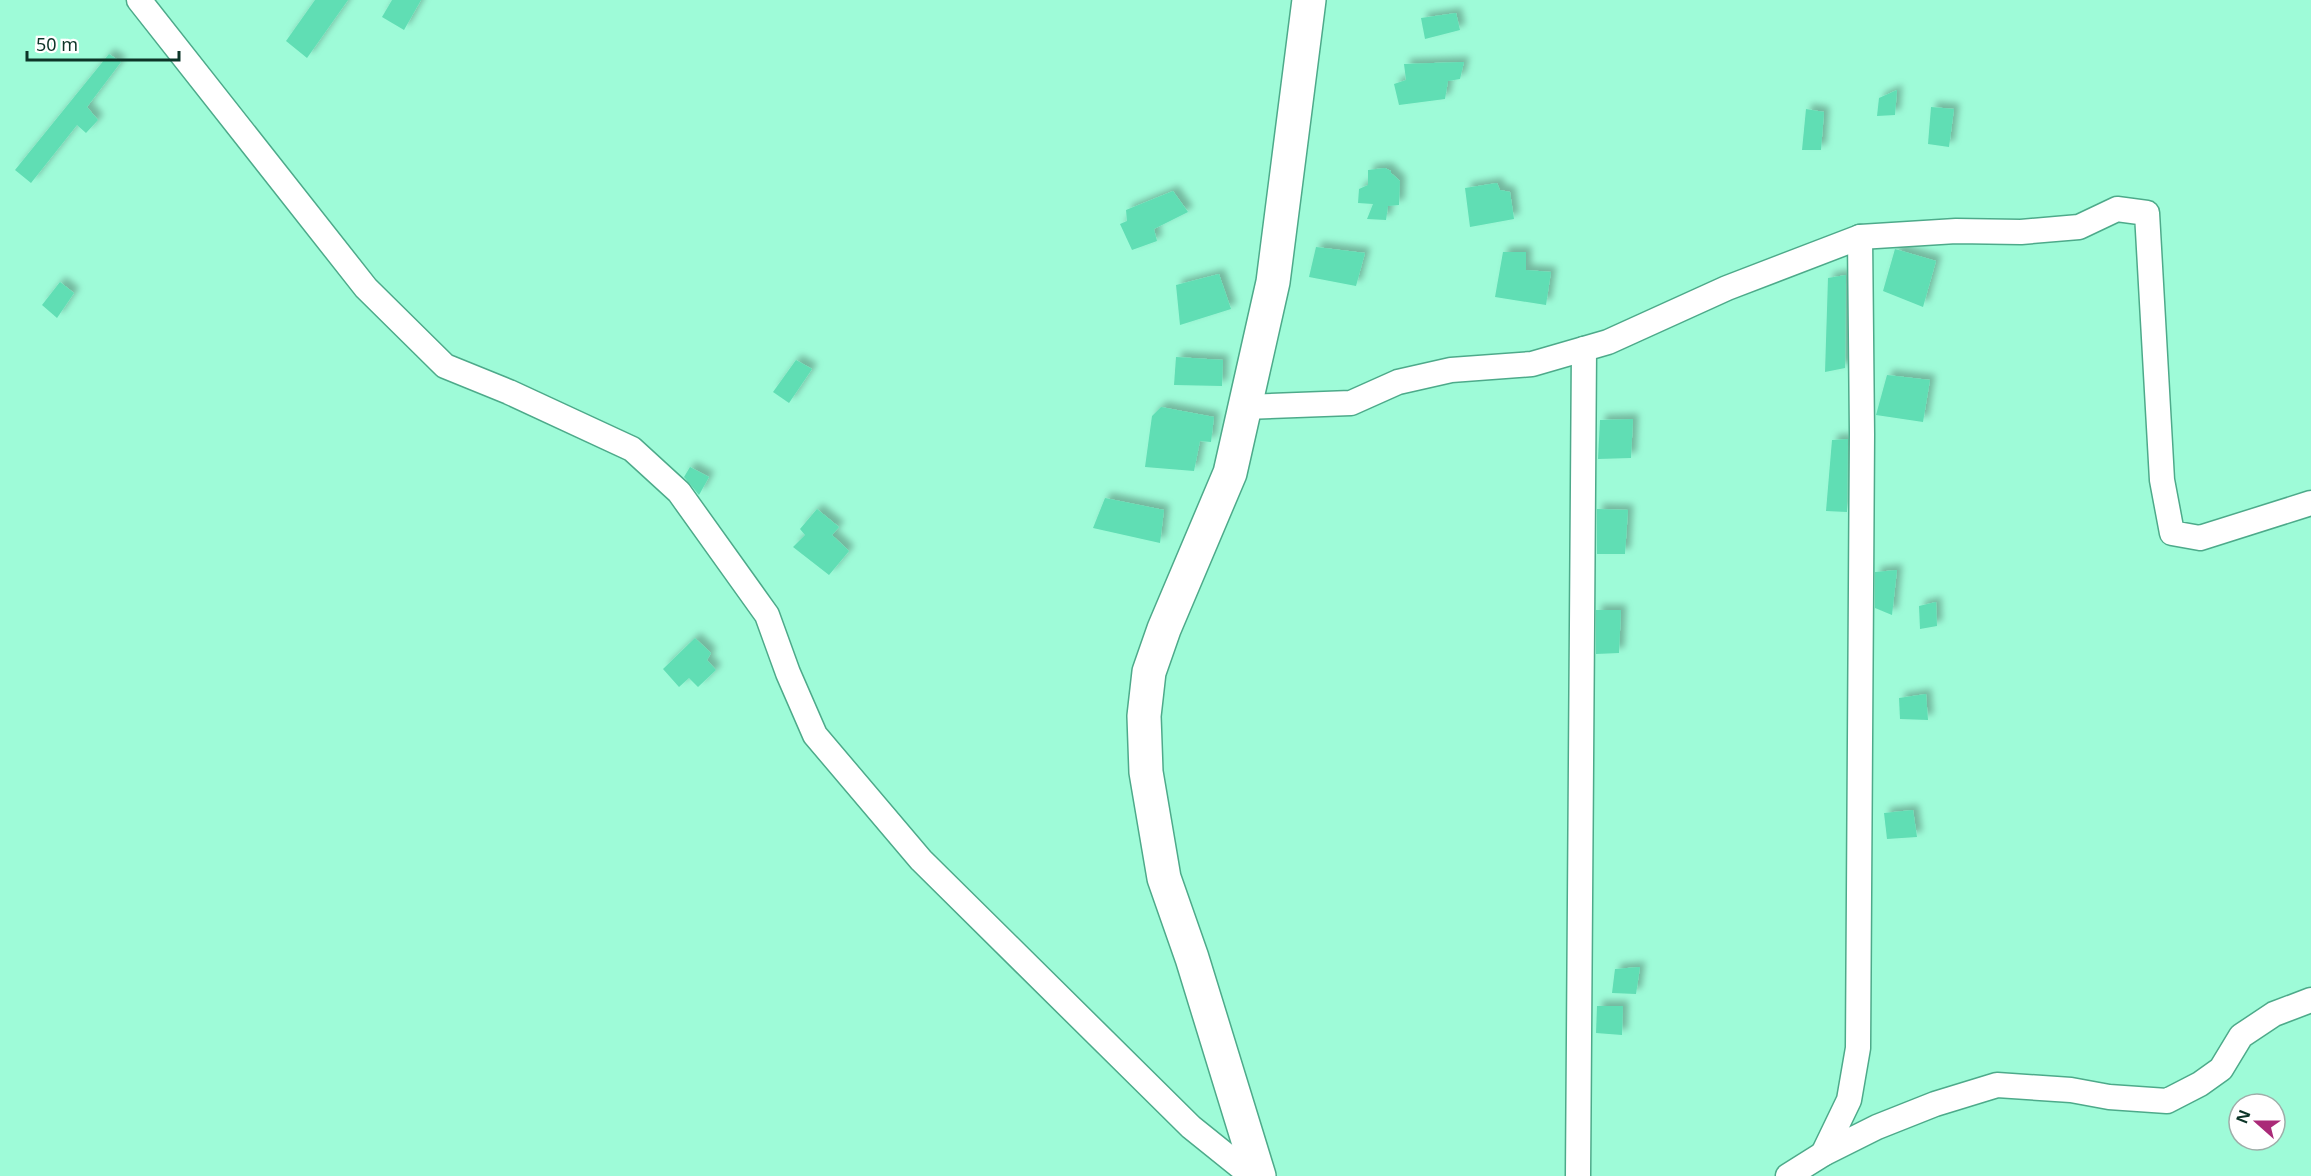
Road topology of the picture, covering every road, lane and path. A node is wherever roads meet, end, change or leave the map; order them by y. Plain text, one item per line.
1 (139, 0) edge
2 (1309, 0) edge
3 (1860, 237) junction
4 (1584, 349) junction
5 (1245, 407) junction
6 (2311, 503) edge
7 (2311, 1000) edge
8 (1823, 1154) junction
9 (1252, 1176) edge
10 (1259, 1176) edge
11 (1578, 1176) edge
12 (1788, 1176) edge

1 - 9 street
2 - 5 main road
3 - 4 street
3 - 6 street
3 - 8 street
4 - 5 street
4 - 11 street
5 - 10 main road
7 - 8 street
8 - 12 street

